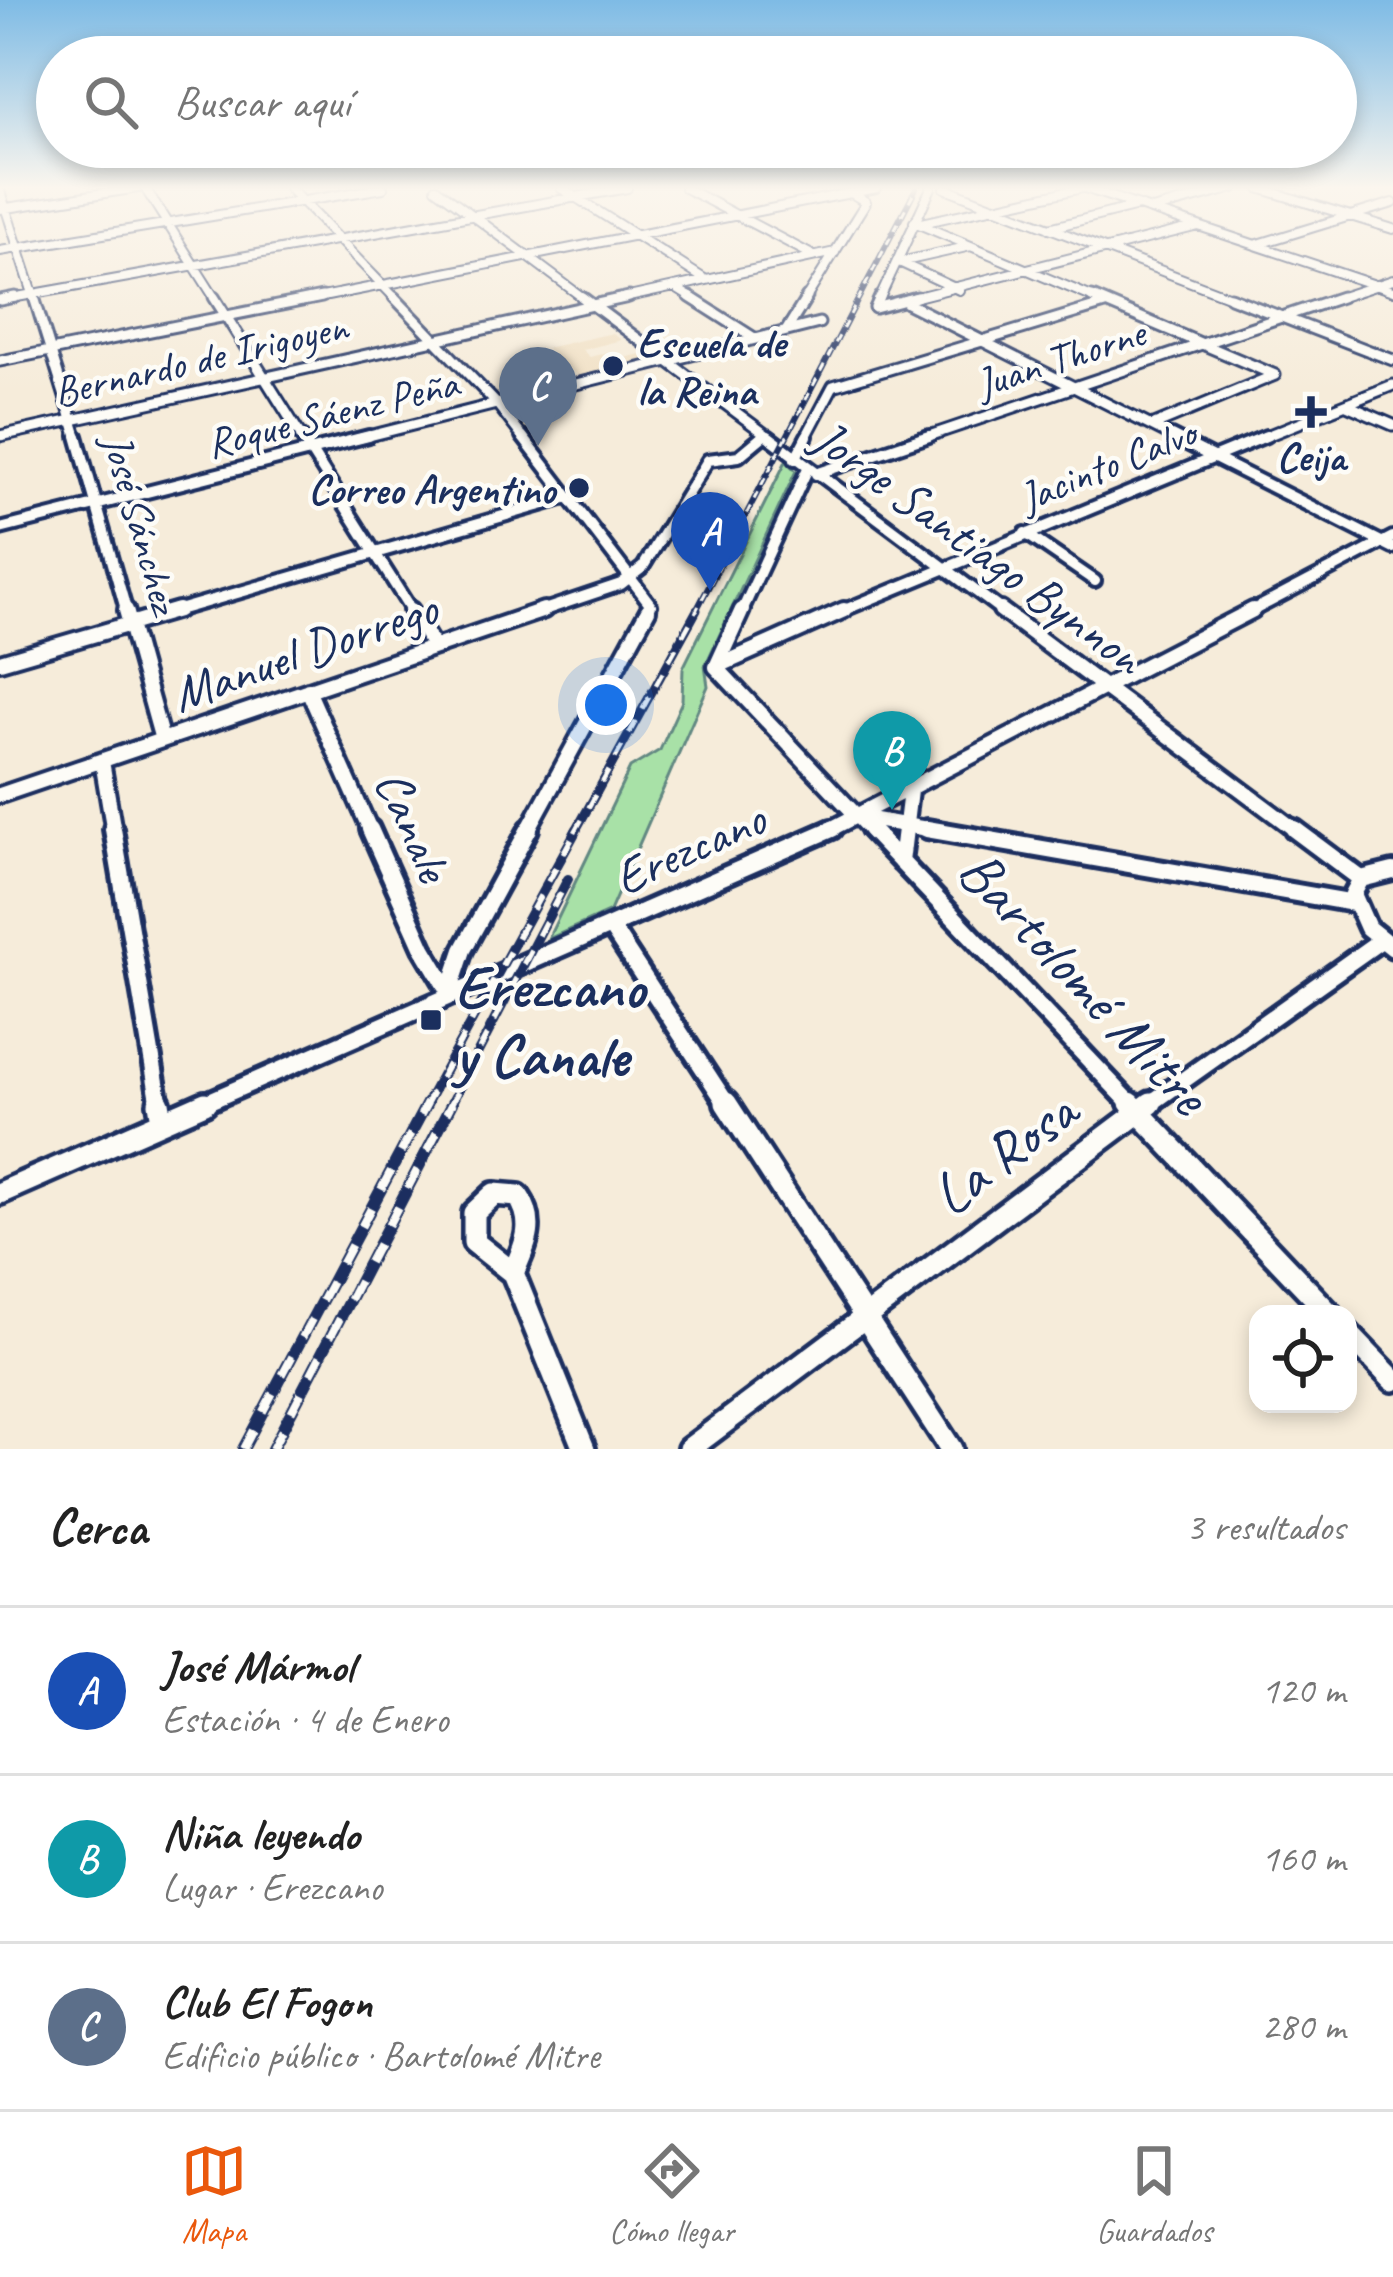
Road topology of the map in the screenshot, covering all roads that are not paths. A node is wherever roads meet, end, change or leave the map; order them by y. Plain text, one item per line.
1 (20, 256) edge
2 (188, 256) edge
3 (253, 256) edge
4 (355, 256) edge
5 (534, 256) edge
6 (667, 256) edge
7 (814, 256) joint
8 (834, 256) edge
9 (901, 256) edge
10 (927, 256) edge
11 (994, 256) edge
12 (1087, 256) edge
13 (1122, 256) edge
14 (1287, 256) edge
15 (527, 257) junction
16 (898, 262) junction
17 (829, 264) junction
18 (195, 266) junction
19 (1031, 271) junction
20 (706, 280) junction
21 (1393, 280) edge
22 (384, 286) junction
23 (1377, 286) junction
24 (674, 287) junction
25 (959, 290) junction
26 (1393, 291) edge
27 (33, 294) junction
28 (0, 300) edge
29 (907, 302) junction
30 (1106, 304) junction
31 (592, 305) junction
32 (227, 317) junction
33 (1283, 318) junction
34 (820, 323) dead end
35 (786, 332) junction
36 (756, 339) junction
37 (435, 340) junction
38 (981, 340) junction
39 (1203, 344) junction
40 (51, 351) junction
41 (1393, 360) edge
42 (0, 361) edge
43 (666, 362) junction
44 (266, 377) junction
45 (1393, 385) edge
46 (1075, 387) junction
47 (498, 405) junction
48 (1346, 405) junction
49 (73, 420) junction
50 (1393, 425) edge
51 (1152, 426) junction
52 (0, 436) edge
53 (763, 436) junction
54 (310, 451) junction
55 (1212, 457) junction
56 (795, 459) junction
57 (812, 471) junction
58 (568, 497) junction
59 (98, 505) junction
60 (0, 530) edge
61 (1025, 533) junction
62 (1389, 543) edge
63 (375, 552) junction
64 (942, 566) junction
65 (633, 578) junction
66 (1095, 581) dead end
67 (131, 623) junction
68 (434, 647) junction
69 (0, 662) edge
70 (716, 668) junction
71 (1104, 687) junction
72 (308, 690) junction
73 (162, 740) junction
74 (102, 761) junction
75 (910, 791) junction
76 (0, 795) edge
77 (859, 817) junction
78 (905, 826) junction
79 (902, 862) junction
80 (1393, 871) edge
81 (1361, 878) junction
82 (1354, 903) junction
83 (611, 927) junction
84 (1387, 944) edge
85 (449, 992) junction
86 (1139, 1112) junction
87 (162, 1121) junction
88 (0, 1193) edge
89 (513, 1273) dead end
90 (1321, 1305) edge
91 (866, 1320) junction
92 (1357, 1342) edge
93 (1393, 1380) edge
94 (584, 1449) edge
95 (689, 1449) edge
96 (951, 1449) edge

1 - 27 street, José Sánchez
2 - 18 street
3 - 18 street
4 - 22 street
5 - 15 street
6 - 20 street
7 - 17 street
7 - 20 street, Bernardo de Irigoyen
8 - 17 street
9 - 16 street
10 - 16 street
11 - 19 street
12 - 19 street
13 - 33 street
14 - 23 street
15 - 22 street
15 - 31 street, Jorge Santiago Bynnon
16 - 25 street
16 - 29 street
17 - 35 street
18 - 27 street
18 - 32 street
19 - 25 street
19 - 30 street
20 - 24 street, Bernardo de Irigoyen
21 - 23 street, Juan Thorne
22 - 32 street
22 - 37 street
23 - 26 street
23 - 33 street, Juan Thorne
24 - 31 street, Bernardo de Irigoyen
24 - 36 street
25 - 29 street
27 - 28 street
27 - 40 street, José Sánchez
29 - 38 street
30 - 38 street
30 - 39 street
31 - 37 street, Bernardo de Irigoyen
31 - 43 street, Jorge Santiago Bynnon
32 - 40 street
32 - 44 street
33 - 39 street, Juan Thorne
33 - 41 street
34 - 35 street, Roque Sáenz Peña
35 - 36 street, Roque Sáenz Peña
36 - 43 street, Roque Sáenz Peña
37 - 44 street, Bernardo de Irigoyen
37 - 47 street
38 - 46 street
38 - 56 street
39 - 46 street, Juan Thorne
39 - 51 street
40 - 42 street
40 - 49 street, José Sánchez
43 - 47 street, Roque Sáenz Peña
43 - 53 street, Jorge Santiago Bynnon
44 - 49 street, Bernardo de Irigoyen
44 - 54 street
45 - 48 street, Jacinto Calvo
46 - 51 street
46 - 57 street, Juan Thorne
47 - 54 street, Roque Sáenz Peña
47 - 58 street
48 - 50 street
48 - 55 street, Jacinto Calvo
49 - 52 street, Bernardo de Irigoyen
49 - 59 street, José Sánchez
51 - 55 street
53 - 56 street, Jorge Santiago Bynnon
53 - 65 street
54 - 59 street, Roque Sáenz Peña
54 - 63 street
55 - 61 street, Jacinto Calvo
55 - 62 street
56 - 57 street, Jorge Santiago Bynnon
57 - 64 street, Jorge Santiago Bynnon
57 - 70 street
58 - 63 street
58 - 65 street
59 - 60 street, Roque Sáenz Peña
59 - 67 street, José Sánchez
61 - 64 street, Jacinto Calvo
61 - 66 street
62 - 71 street, Erezcano
63 - 67 street
63 - 68 street
64 - 70 street, Jacinto Calvo
64 - 71 street, Jorge Santiago Bynnon
65 - 68 street, Manuel Dorrego
65 - 85 street
67 - 69 street
67 - 73 street, José Sánchez
68 - 72 street, Manuel Dorrego
70 - 77 street, Bartolomé Mitre
71 - 75 street, Erezcano
71 - 81 street, Jorge Santiago Bynnon
72 - 73 street, Manuel Dorrego
72 - 85 street, Canale
73 - 74 street, Manuel Dorrego
74 - 76 street, Manuel Dorrego
74 - 87 street
75 - 77 street, Erezcano
75 - 78 street
77 - 78 street
77 - 79 street, Bartolomé Mitre
77 - 83 street, Erezcano
78 - 79 street
78 - 82 street
79 - 86 street, Bartolomé Mitre
80 - 81 street
81 - 82 street
82 - 84 street
83 - 85 street, Erezcano
83 - 91 street
84 - 86 street, La Rosa
85 - 87 street, Erezcano
86 - 90 street, Bartolomé Mitre
86 - 91 street, La Rosa
87 - 88 street, Erezcano
89 - 94 street
91 - 95 street, La Rosa
91 - 96 street
92 - 93 street

